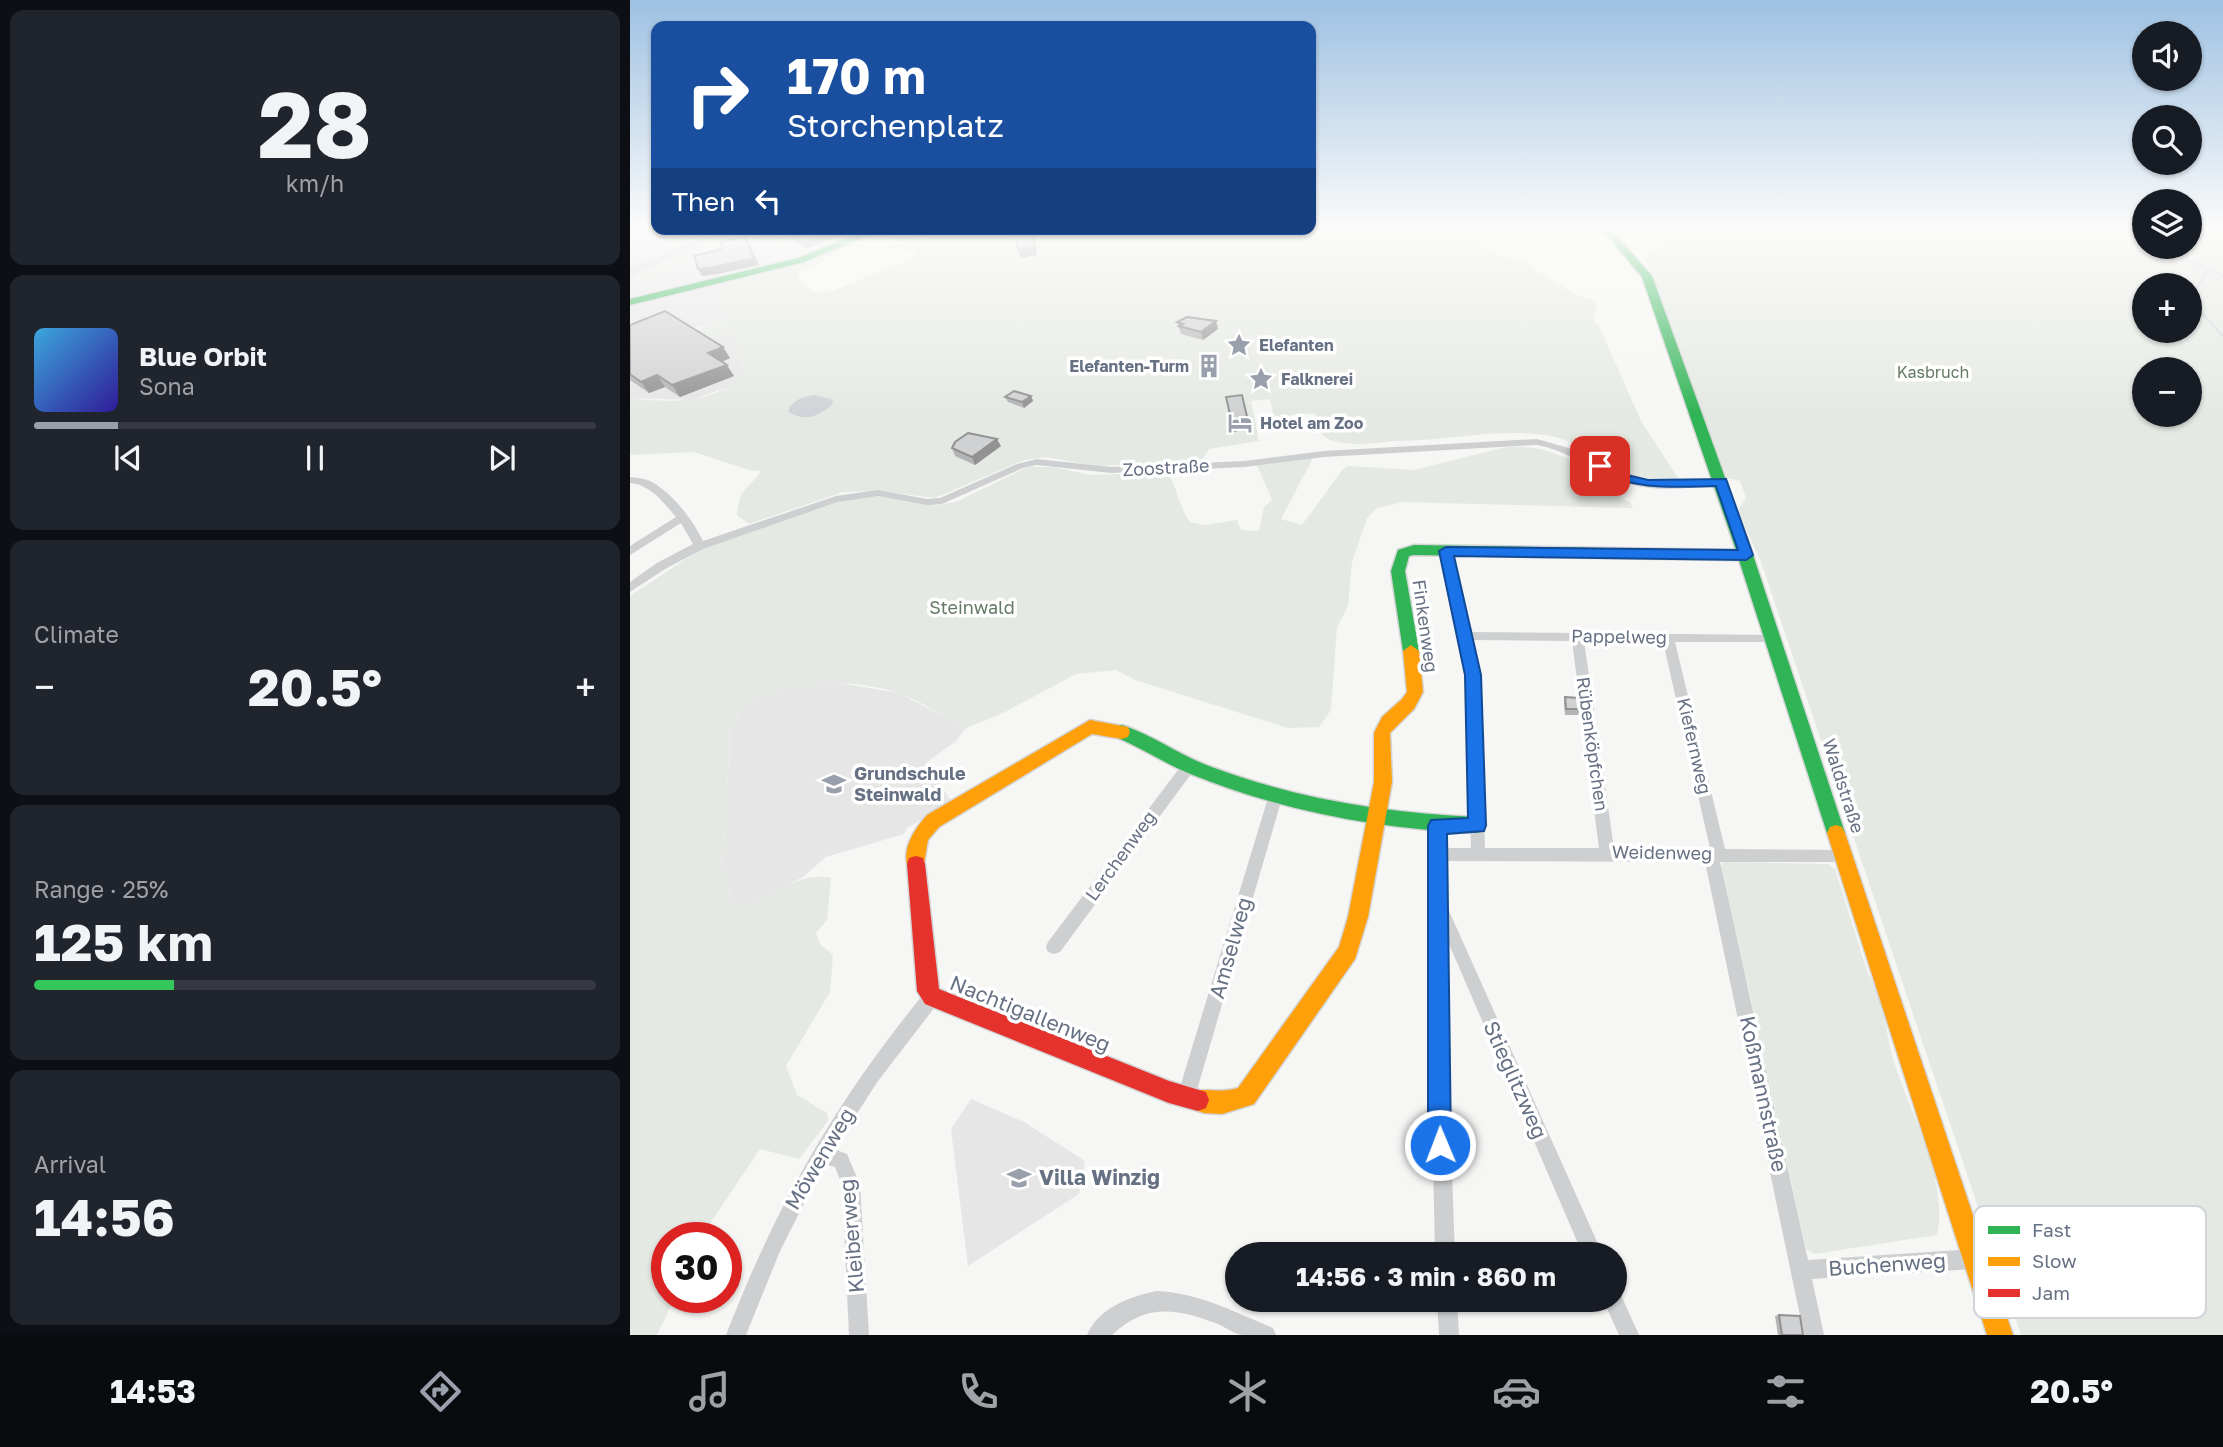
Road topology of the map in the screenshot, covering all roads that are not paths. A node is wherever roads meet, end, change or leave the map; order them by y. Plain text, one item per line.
1 (682, 289) edge
2 (1652, 289) edge
3 (630, 302) edge
4 (630, 480) edge
5 (1721, 482) junction
6 (682, 518) junction
7 (699, 546) junction
8 (630, 551) edge
9 (1446, 551) junction
10 (1746, 555) junction
11 (630, 588) edge
12 (1465, 636) junction
13 (1577, 636) junction
14 (1668, 637) junction
15 (1774, 638) junction
16 (1189, 766) junction
17 (1275, 798) junction
18 (1376, 818) junction
19 (1477, 825) junction
20 (1438, 826) junction
21 (1607, 852) junction
22 (1478, 853) junction
23 (1368, 854) joint
24 (1438, 854) junction
25 (1715, 854) junction
26 (1846, 856) junction
27 (1439, 905) junction
28 (1054, 947) dead end
29 (932, 997) junction
30 (1186, 1097) junction
31 (820, 1154) junction
32 (1444, 1242) edge
33 (1587, 1242) edge
34 (1974, 1259) joint
35 (1800, 1270) junction
36 (1448, 1312) edge
37 (1619, 1312) edge
38 (1994, 1318) edge
39 (736, 1335) edge
40 (859, 1335) edge
41 (1097, 1335) edge
42 (1266, 1335) edge
43 (1449, 1335) edge
44 (1629, 1335) edge
45 (1814, 1335) edge
46 (2000, 1335) edge

1 - 3 street
2 - 5 street, Waldstraße
4 - 6 street
5 - 7 street, Zoostraße
5 - 10 street, Waldstraße
6 - 7 street
6 - 8 street
7 - 11 street, Zoostraße
9 - 10 street, Finkenweg
9 - 12 street
9 - 18 street, Finkenweg
10 - 15 street, Waldstraße
12 - 13 street, Pappelweg
12 - 19 street
13 - 14 street, Pappelweg
13 - 21 street, Rübenköpfchen
14 - 15 street, Pappelweg
14 - 25 street, Kiefernweg
15 - 26 street, Waldstraße
16 - 17 street, Nachtigallenweg
16 - 28 street, Lerchenweg
16 - 29 street, Nachtigallenweg
17 - 18 street, Nachtigallenweg
17 - 30 street, Amselweg
18 - 20 street, Nachtigallenweg
18 - 23 street, Finkenweg
19 - 20 street, Nachtigallenweg
19 - 22 street
20 - 24 street
21 - 22 street, Weidenweg
21 - 25 street, Weidenweg
22 - 24 street, Weidenweg
23 - 30 street, Nachtigallenweg
24 - 27 street
25 - 26 street, Weidenweg
25 - 35 street, Koßmannstraße
26 - 34 street, Waldstraße
27 - 32 street
27 - 33 street, Stieglitzweg
29 - 30 street, Nachtigallenweg
29 - 31 street, Möwenweg
31 - 39 street, Möwenweg
31 - 40 street, Kleiberweg
34 - 35 street, Buchenweg
35 - 45 street, Koßmannstraße
36 - 43 street
37 - 44 street
38 - 46 street, Waldstraße
41 - 42 street

